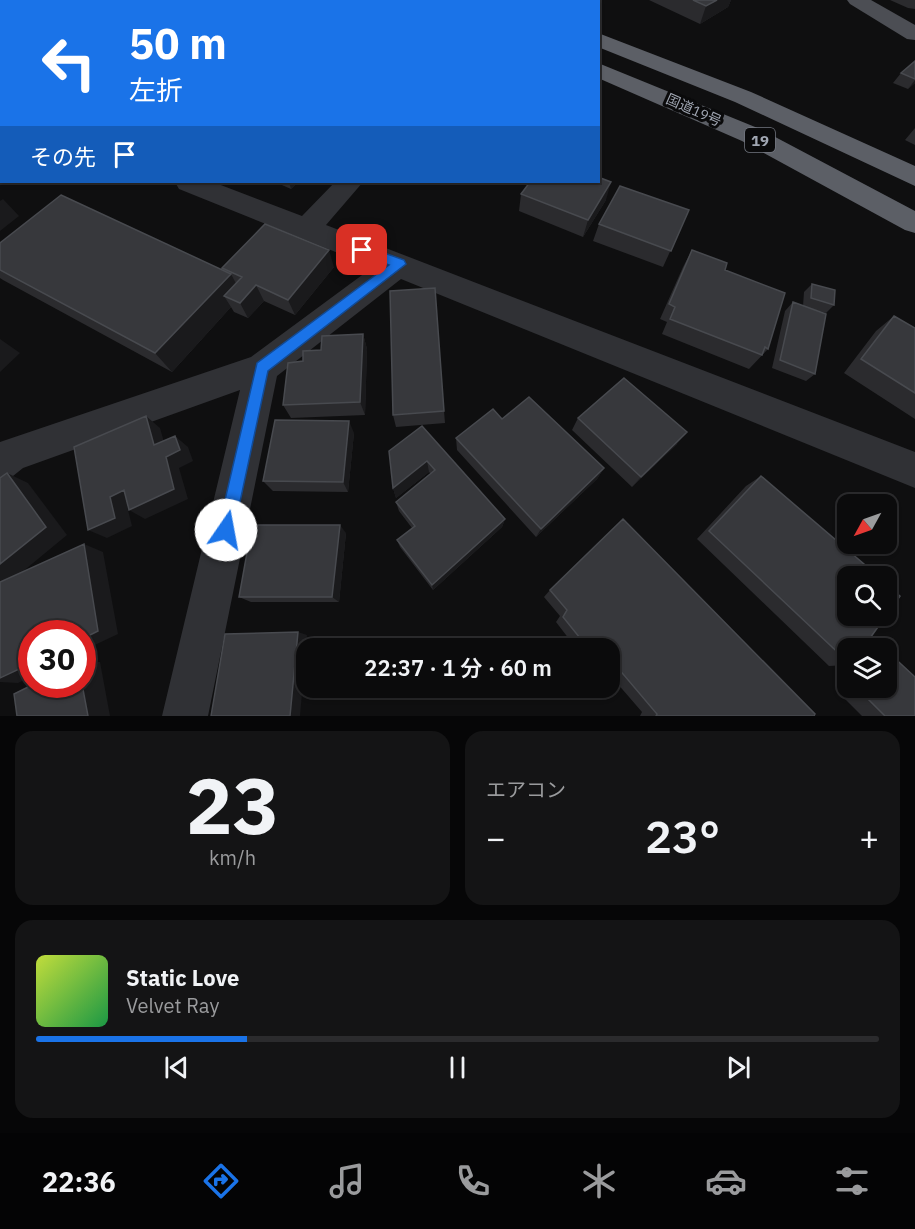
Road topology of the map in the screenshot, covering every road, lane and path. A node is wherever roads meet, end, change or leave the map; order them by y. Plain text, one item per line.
1 (857, 0) edge
2 (915, 34) edge
3 (600, 40) edge
4 (600, 71) edge
5 (915, 177) edge
6 (191, 183) edge
7 (349, 183) edge
8 (915, 223) edge
9 (306, 229) junction
10 (399, 264) junction
11 (262, 368) junction
12 (0, 465) edge
13 (915, 470) edge
14 (185, 716) edge

1 - 2 main road
3 - 5 highway, 国道19号 / 19
4 - 8 highway, 国道19号 / 19
6 - 9 street
7 - 9 street
9 - 10 street
10 - 11 street
10 - 13 street
11 - 12 street
11 - 14 street

